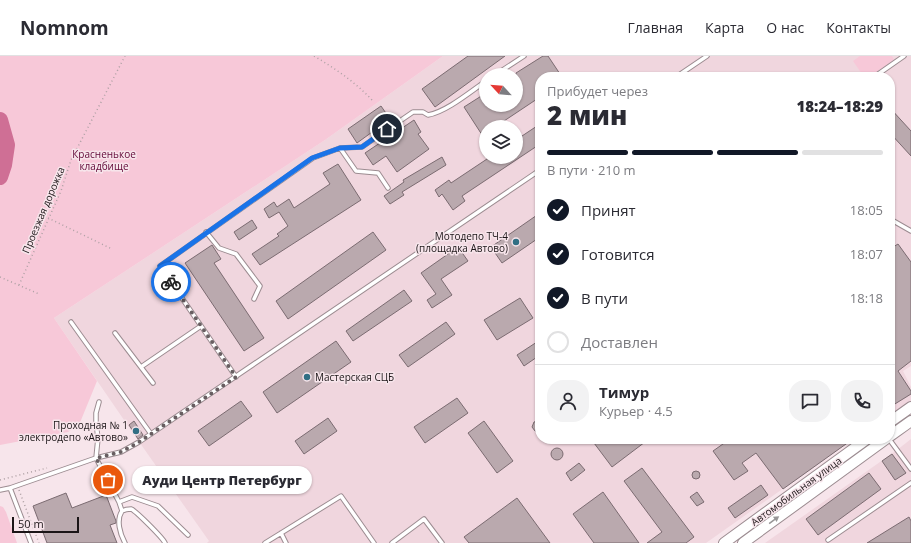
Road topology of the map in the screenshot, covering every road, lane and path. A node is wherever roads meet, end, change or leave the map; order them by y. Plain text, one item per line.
1 (125, 56) edge
2 (314, 56) edge
3 (524, 56) edge
4 (707, 56) edge
5 (904, 56) edge
6 (506, 68) edge
7 (683, 72) edge
8 (881, 72) edge
9 (479, 86) edge
10 (372, 100) dead end
11 (340, 148) junction
12 (535, 173) edge
13 (388, 188) dead end
14 (48, 218) junction
15 (895, 222) edge
16 (911, 231) edge
17 (206, 232) junction
18 (112, 249) dead end
19 (0, 276) edge
20 (19, 285) junction
21 (39, 294) dead end
22 (254, 299) dead end
23 (71, 322) dead end
24 (201, 326) junction
25 (115, 333) dead end
26 (141, 367) junction
27 (236, 377) junction
28 (153, 383) dead end
29 (99, 402) dead end
30 (911, 407) edge
31 (895, 418) edge
32 (911, 421) edge
33 (895, 432) edge
34 (151, 434) junction
35 (861, 444) edge
36 (879, 444) edge
37 (893, 444) edge
38 (96, 458) junction
39 (911, 469) edge
40 (14, 476) dead end
41 (911, 483) edge
42 (17, 485) junction
43 (10, 488) junction
44 (0, 490) edge
45 (119, 502) junction
46 (122, 511) junction
47 (281, 533) junction
48 (188, 535) dead end
49 (828, 540) dead end
50 (31, 543) edge
51 (39, 543) edge
52 (125, 543) edge
53 (166, 543) edge
54 (265, 543) edge
55 (286, 543) edge
56 (374, 543) edge
57 (392, 543) edge
58 (442, 543) edge
59 (724, 543) edge
60 (742, 543) edge

1 - 14 path, Проезжая дорожка
2 - 10 path
3 - 6 lane
4 - 7 lane
5 - 8 lane
9 - 11 lane
11 - 13 lane
11 - 17 lane
12 - 27 lane
14 - 18 path
14 - 20 path, Проезжая дорожка
15 - 16 lane
17 - 22 lane
17 - 24 lane
19 - 20 path
20 - 21 path
23 - 34 lane
24 - 26 lane
24 - 27 lane
25 - 26 lane
26 - 28 lane
27 - 34 lane
29 - 38 lane
30 - 31 main road
32 - 33 main road
34 - 38 lane
35 - 59 main road, Автомобильная улица
60 -> 36 main road, Автомобильная улица
37 - 39 lane
38 - 42 lane
38 - 45 lane
40 - 42 path
41 - 49 lane
42 - 43 lane
42 - 51 path
43 - 44 lane
43 - 50 lane
45 - 46 lane
45 - 48 lane
46 - 52 lane
46 - 53 lane
47 - 54 lane
47 - 55 lane
47 - 56 lane
57 - 58 lane

